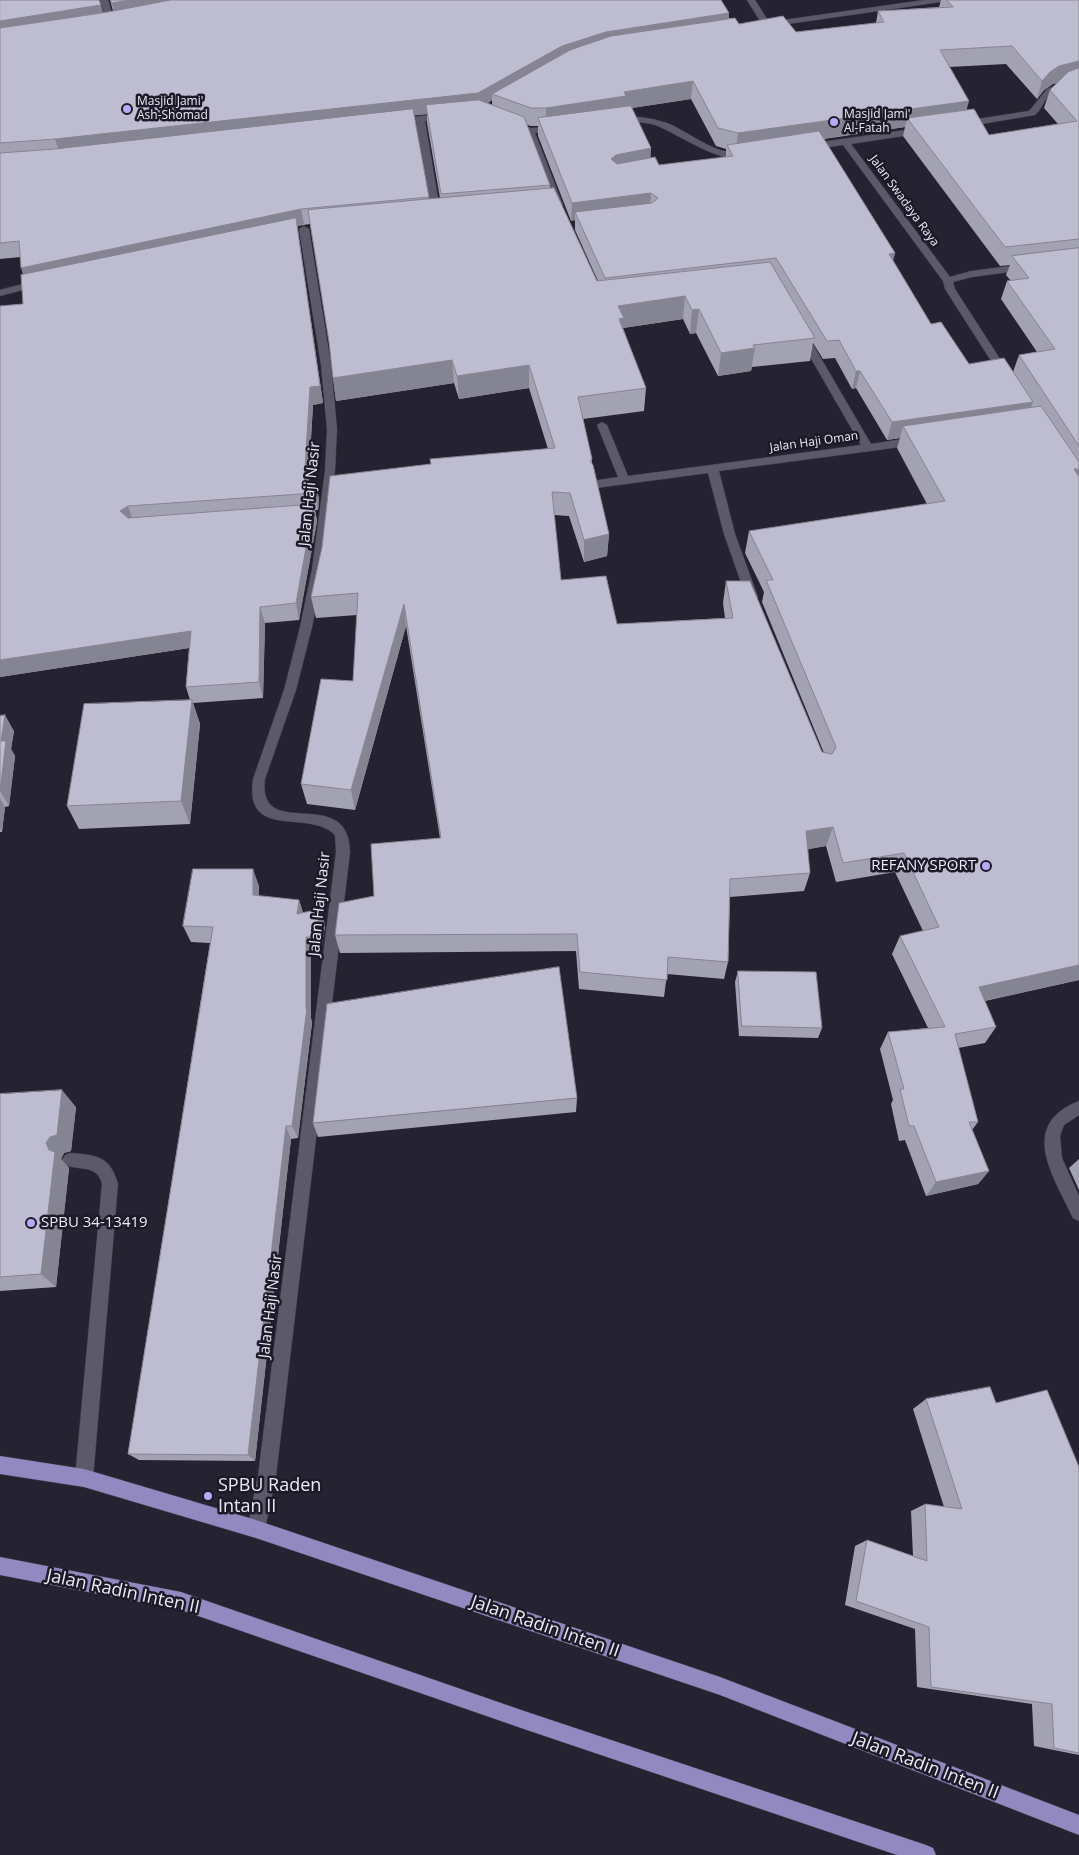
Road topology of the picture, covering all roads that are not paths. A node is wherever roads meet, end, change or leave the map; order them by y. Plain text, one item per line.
1 (104, 0) edge
2 (751, 0) edge
3 (941, 0) edge
4 (120, 21) edge
5 (111, 23) junction
6 (102, 24) edge
7 (767, 25) junction
8 (757, 26) edge
9 (1079, 80) edge
10 (455, 115) edge
11 (420, 119) junction
12 (610, 120) edge
13 (504, 122) edge
14 (382, 123) edge
15 (959, 125) edge
16 (562, 128) edge
17 (930, 129) edge
18 (530, 130) junction
19 (845, 142) junction
20 (800, 148) edge
21 (754, 154) edge
22 (736, 156) junction
23 (716, 160) edge
24 (556, 208) edge
25 (437, 216) edge
26 (304, 229) dead end
27 (1040, 265) edge
28 (49, 281) edge
29 (948, 281) junction
30 (0, 292) edge
31 (800, 330) edge
32 (1010, 383) edge
33 (602, 425) dead end
34 (927, 439) edge
35 (868, 448) junction
36 (712, 469) junction
37 (624, 480) junction
38 (596, 484) edge
39 (757, 609) edge
40 (1079, 1108) edge
41 (70, 1160) dead end
42 (1079, 1213) edge
43 (0, 1465) edge
44 (84, 1478) junction
45 (256, 1529) junction
46 (0, 1566) edge
47 (1079, 1825) edge
48 (926, 1855) edge

1 - 5 street
2 - 7 street
3 - 7 street
4 - 5 street
5 - 6 street
7 - 8 street
9 - 15 street
10 - 11 street
11 - 14 street
11 - 25 street
12 - 22 street
13 - 18 street
16 - 18 street
17 - 19 street
18 - 24 street
19 - 20 street
19 - 29 street, Jalan Swadaya Raya
21 - 22 street
22 - 23 street
26 - 45 street, Jalan Haji Nasir
27 - 29 street
28 - 30 street
29 - 32 street, Jalan Swadaya Raya
31 - 35 street
33 - 37 street
34 - 35 street, Jalan Haji Oman
35 - 36 street, Jalan Haji Oman
36 - 37 street, Jalan Haji Oman
36 - 39 street
37 - 38 street, Jalan Haji Oman
40 - 42 street
41 - 44 street
43 - 44 main road, Jalan Radin Inten II
44 - 45 main road, Jalan Radin Inten II
45 - 47 main road, Jalan Radin Inten II
46 - 48 main road, Jalan Radin Inten II

